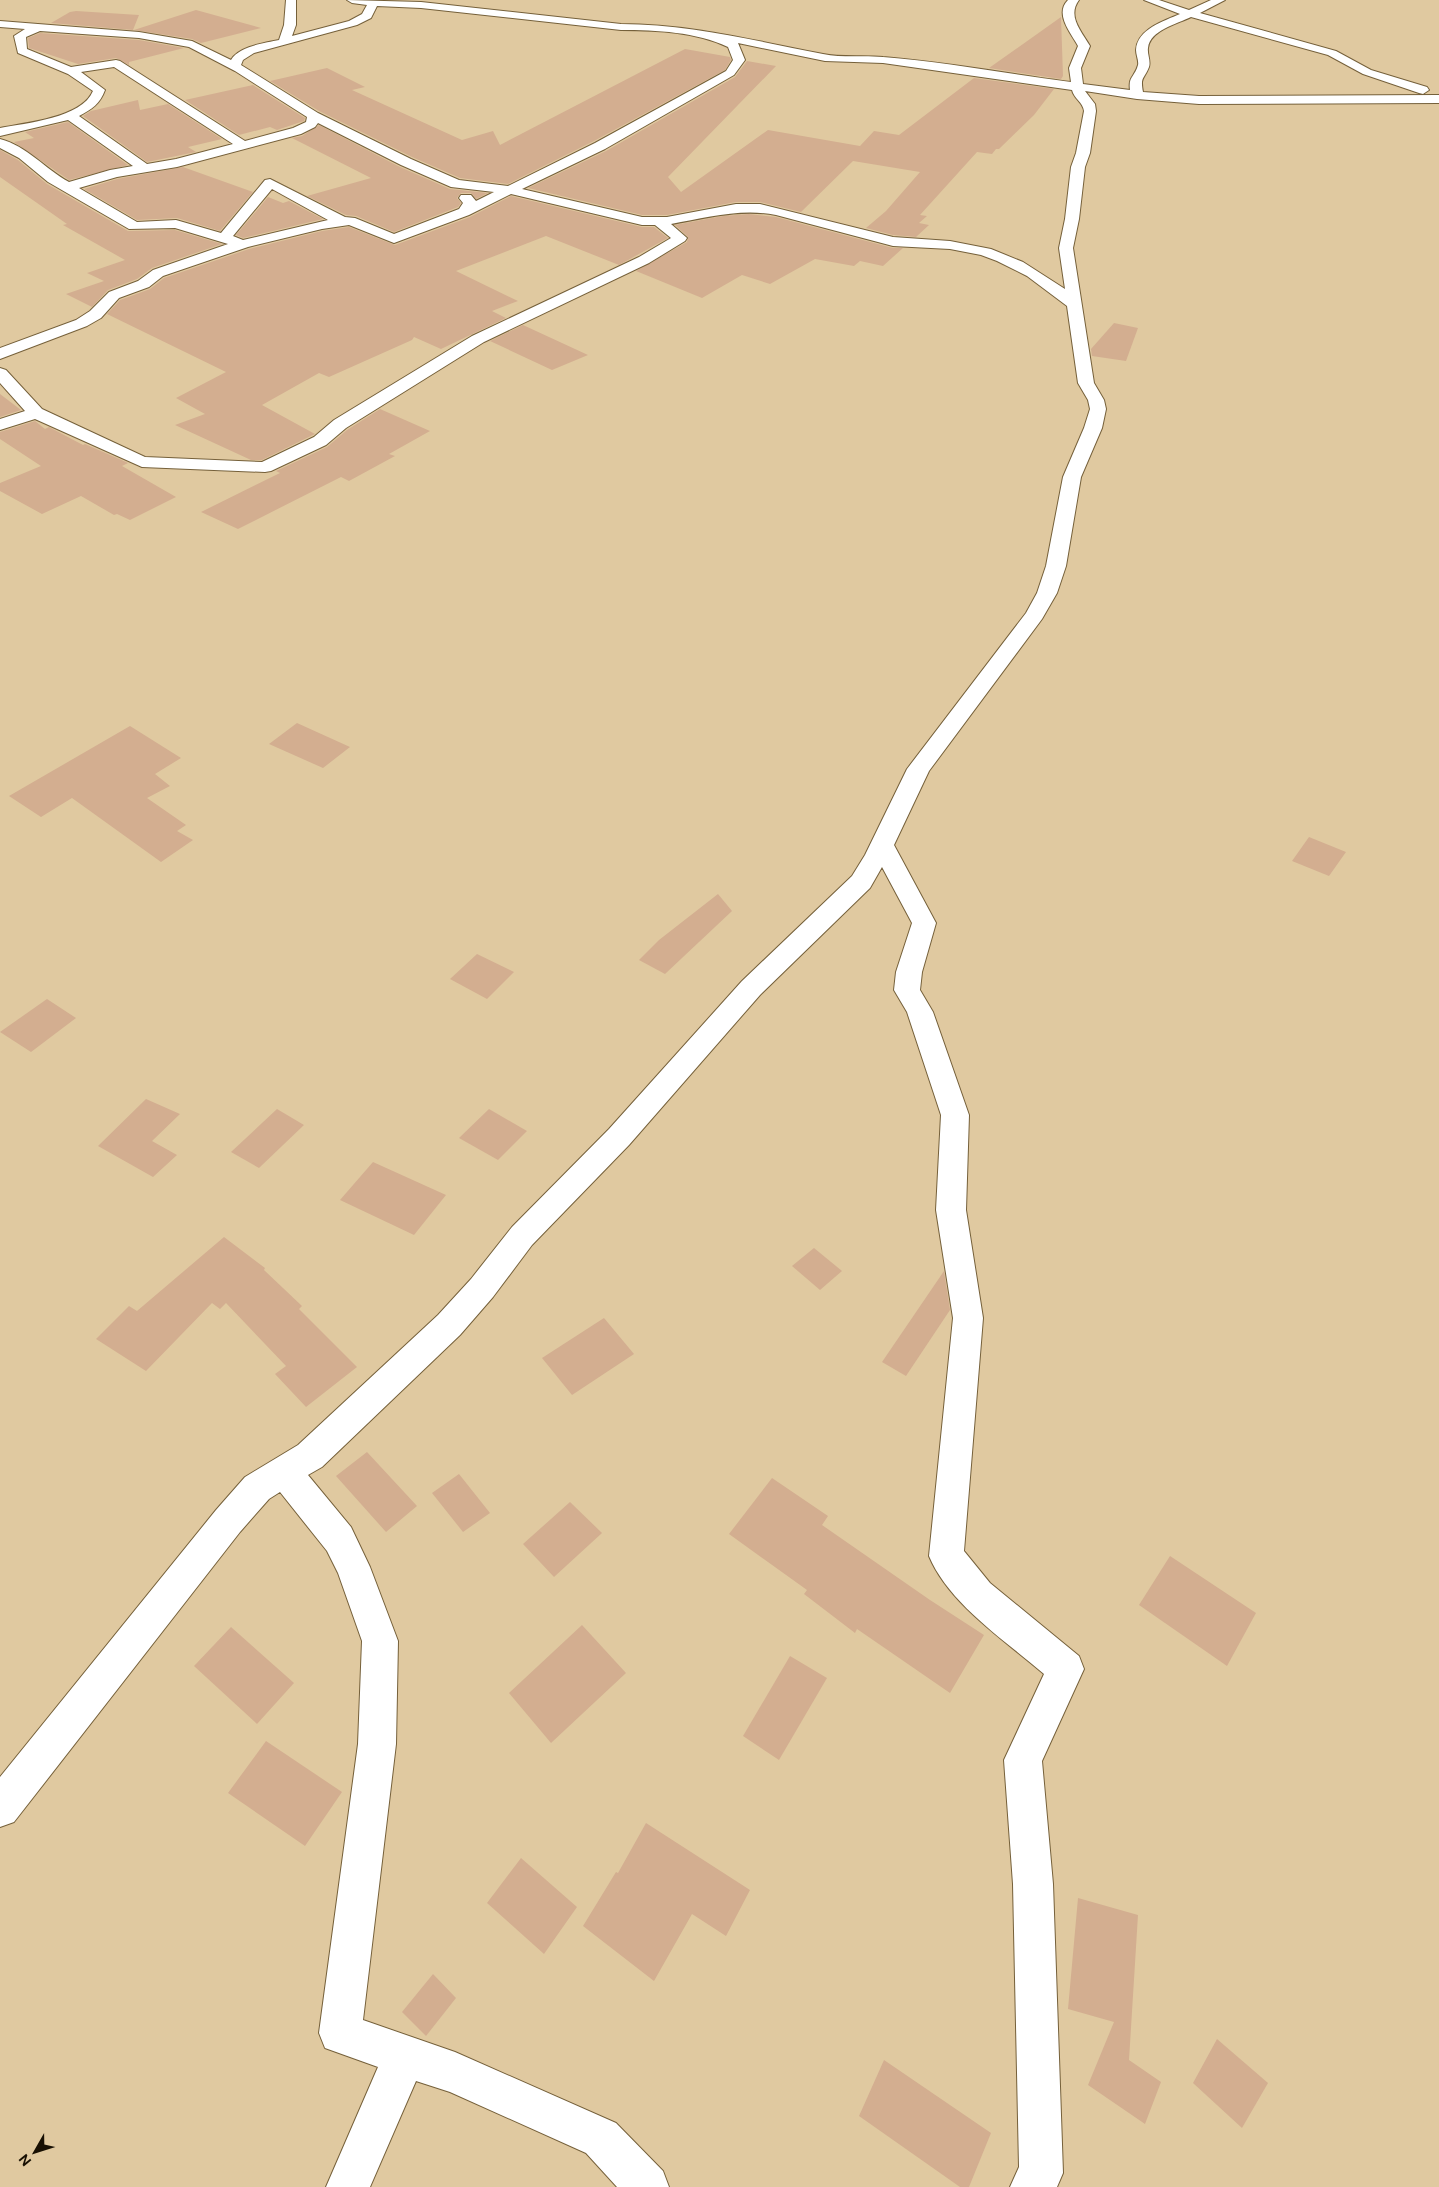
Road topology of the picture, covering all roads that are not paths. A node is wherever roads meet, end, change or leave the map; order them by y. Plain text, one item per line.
1 (291, 0) edge
2 (352, 0) edge
3 (1074, 0) edge
4 (1149, 0) edge
5 (1220, 0) edge
6 (373, 3) junction
7 (1191, 14) junction
8 (0, 24) edge
9 (40, 27) junction
10 (713, 36) junction
11 (284, 42) junction
12 (7, 46) dead end
13 (22, 51) junction
14 (250, 52) junction
15 (208, 53) junction
16 (182, 54) dead end
17 (133, 59) dead end
18 (116, 63) junction
19 (235, 66) junction
20 (69, 72) junction
21 (1078, 87) junction
22 (1137, 95) junction
23 (1439, 95) edge
24 (1439, 99) edge
25 (71, 116) junction
26 (314, 116) junction
27 (0, 132) edge
28 (0, 143) edge
29 (244, 145) junction
30 (143, 167) junction
31 (456, 184) junction
32 (68, 187) junction
33 (510, 190) junction
34 (464, 212) junction
35 (658, 221) junction
36 (343, 222) junction
37 (224, 238) junction
38 (243, 244) junction
39 (1075, 305) junction
40 (0, 354) edge
41 (0, 373) edge
42 (36, 413) junction
43 (0, 425) edge
44 (882, 844) junction
45 (284, 1472) junction
46 (0, 1808) edge
47 (405, 2056) junction
48 (348, 2187) edge
49 (647, 2187) edge
50 (1032, 2187) edge

1 - 11 street
2 - 6 street
3 - 21 street
4 - 7 street
5 - 7 street
6 - 10 street
6 - 11 street
7 - 22 street
7 - 23 street
8 - 9 street
9 - 13 street
9 - 15 street
10 - 21 street
10 - 33 street
11 - 14 street
12 - 13 street
13 - 20 street
14 - 15 street
14 - 19 street
15 - 16 street
15 - 19 street
17 - 18 street
18 - 20 street
18 - 29 street
19 - 26 street
20 - 25 street
21 - 22 street
21 - 39 street
22 - 24 street
25 - 27 street
25 - 30 street
26 - 29 street
26 - 31 street
28 - 32 street
29 - 30 street
30 - 32 street
31 - 33 street
31 - 34 street
32 - 37 street
33 - 34 street
33 - 35 street
34 - 36 street
35 - 39 street
35 - 42 street
36 - 37 street
36 - 38 street
37 - 38 street
38 - 40 street
39 - 44 street
41 - 42 street
42 - 43 street
44 - 45 street
44 - 50 street
45 - 46 street
45 - 47 street
47 - 48 street
47 - 49 street

